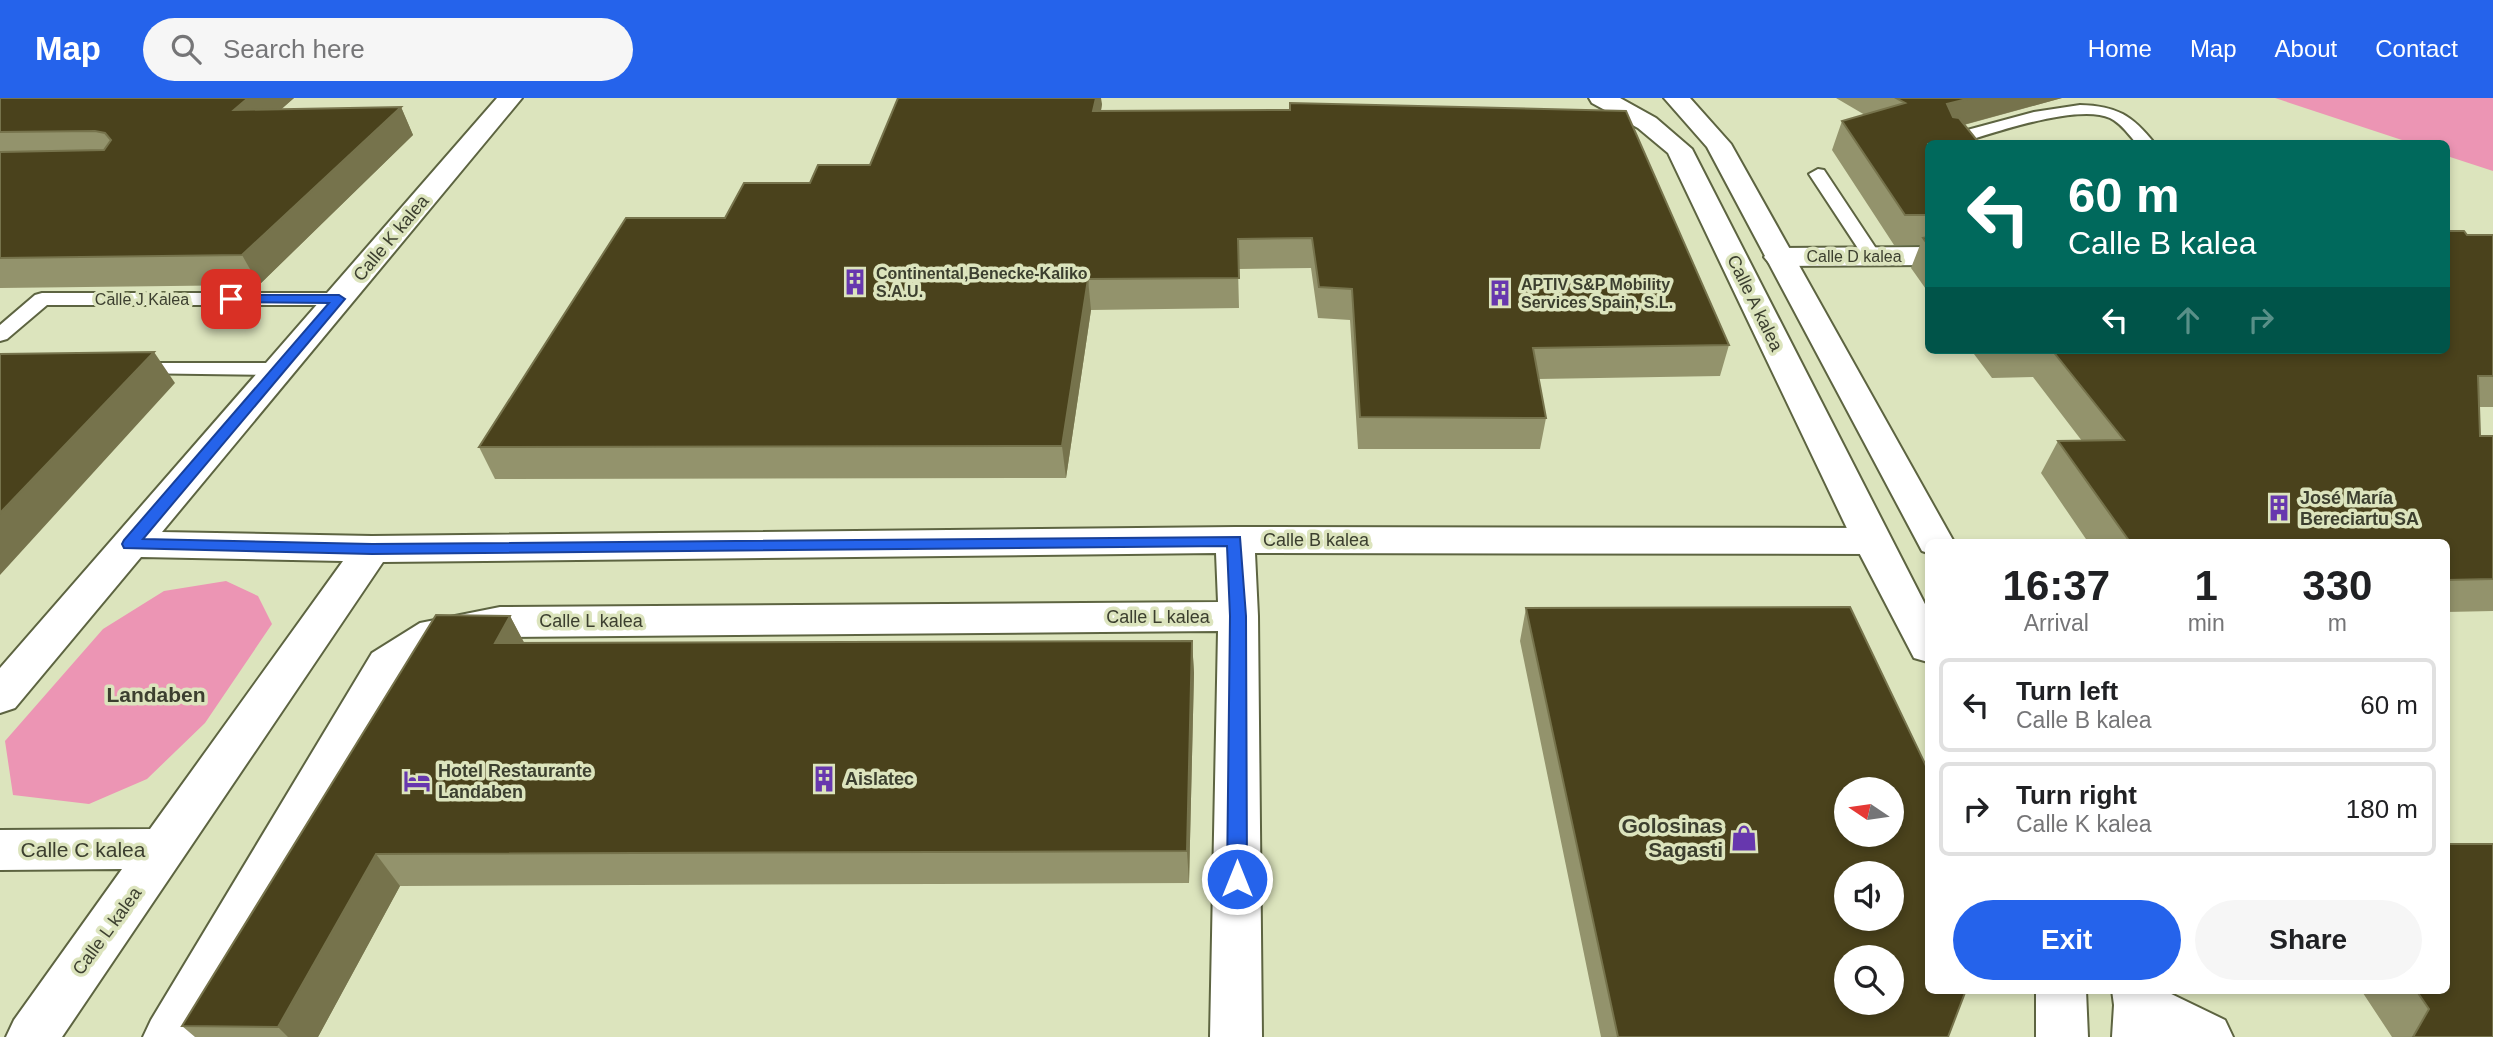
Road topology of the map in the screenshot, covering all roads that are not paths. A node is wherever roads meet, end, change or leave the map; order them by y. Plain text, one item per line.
1 (510, 98) edge
2 (1601, 98) edge
3 (1676, 98) edge
4 (1951, 140) edge
5 (2143, 140) edge
6 (1818, 174) dead end
7 (1872, 256) junction
8 (1925, 256) edge
9 (1779, 257) junction
10 (339, 299) junction
11 (0, 335) edge
12 (279, 369) junction
13 (112, 370) edge
14 (1872, 428) junction
15 (1926, 539) edge
16 (1235, 540) junction
17 (1872, 541) junction
18 (130, 544) junction
19 (372, 549) junction
20 (1925, 558) edge
21 (1238, 616) junction
22 (1925, 641) edge
23 (0, 697) edge
24 (165, 849) junction
25 (0, 850) edge
26 (2061, 994) edge
27 (2138, 1011) edge
28 (32, 1037) edge
29 (169, 1037) edge
30 (1236, 1037) edge
31 (2062, 1037) edge
32 (2207, 1037) edge

1 - 10 street, Calle K kalea
2 - 17 street, Calle A kalea
3 - 9 street
4 - 5 lane
6 - 7 lane
7 - 8 street, Calle D kalea
7 - 9 street, Calle D kalea
9 - 14 street
10 - 11 lane, Calle J Kalea
10 - 12 street, Calle K kalea
12 - 13 lane
12 - 18 street, Calle K kalea
14 - 15 street
14 - 17 street
16 - 17 street, Calle B kalea
16 - 19 street, Calle B kalea
16 - 21 street
17 - 20 street
17 - 22 street
18 - 19 street, Calle B kalea
18 - 23 street, Calle K kalea
19 - 24 street, Calle L kalea
21 - 29 street, Calle L kalea
21 - 30 street
24 - 25 street, Calle C kalea
24 - 28 street, Calle L kalea
26 - 31 street
27 - 32 street

